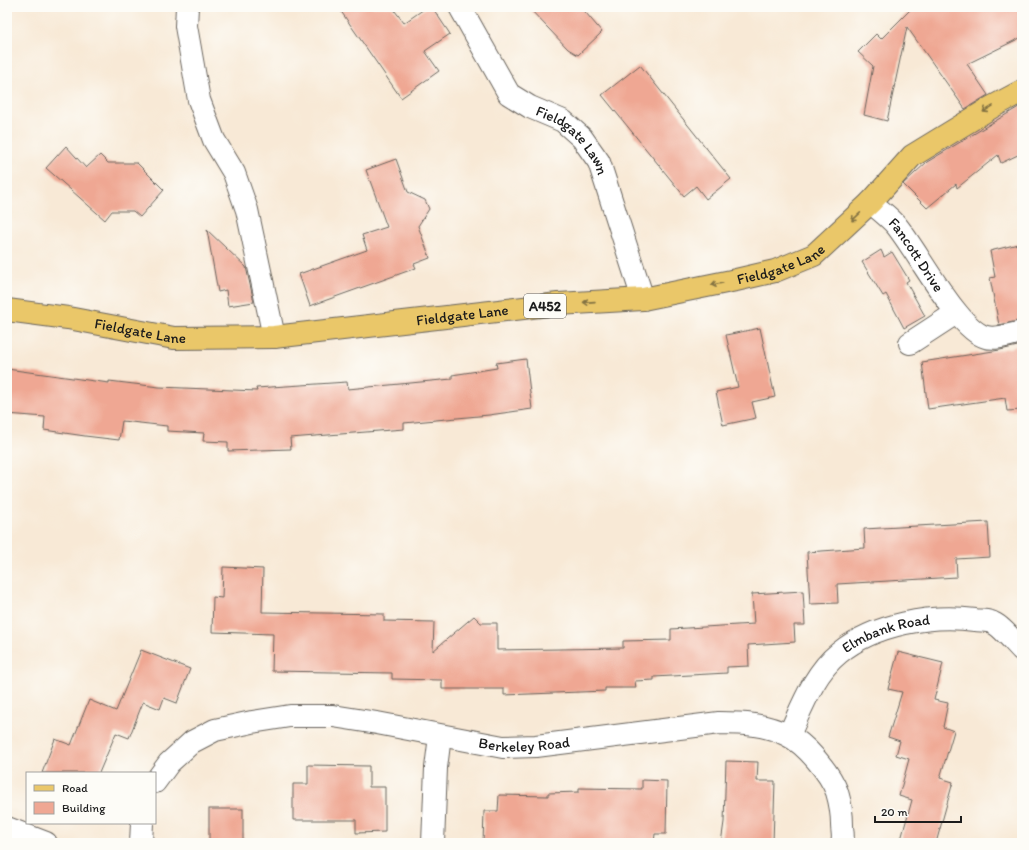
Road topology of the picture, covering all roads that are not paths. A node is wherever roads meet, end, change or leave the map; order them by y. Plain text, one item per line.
1 (187, 7) edge
2 (460, 7) edge
3 (1022, 91) edge
4 (871, 202) junction
5 (643, 299) junction
6 (7, 310) edge
7 (956, 313) junction
8 (1022, 332) edge
9 (274, 337) junction
10 (910, 343) dead end
11 (1022, 650) edge
12 (789, 735) junction
13 (440, 736) junction
14 (156, 781) edge
15 (142, 824) edge
16 (7, 828) edge
17 (46, 843) edge
18 (141, 843) edge
19 (434, 843) edge
20 (842, 843) edge

1 - 9 street
2 - 5 street, Fieldgate Lawn
3 -> 4 main road, Fieldgate Lane / A452
4 -> 5 main road, Fieldgate Lane / A452
4 - 7 street, Fancott Drive
5 -> 9 main road, Fieldgate Lane / A452
6 - 9 main road, Fieldgate Lane / A452
7 - 8 street, Fancott Drive
7 - 10 street
11 - 12 street, Elmbank Road
12 - 13 street, Berkeley Road
12 - 20 street, Berkeley Road
13 - 14 street, Berkeley Road
13 - 19 street
15 - 18 street
16 - 17 street

